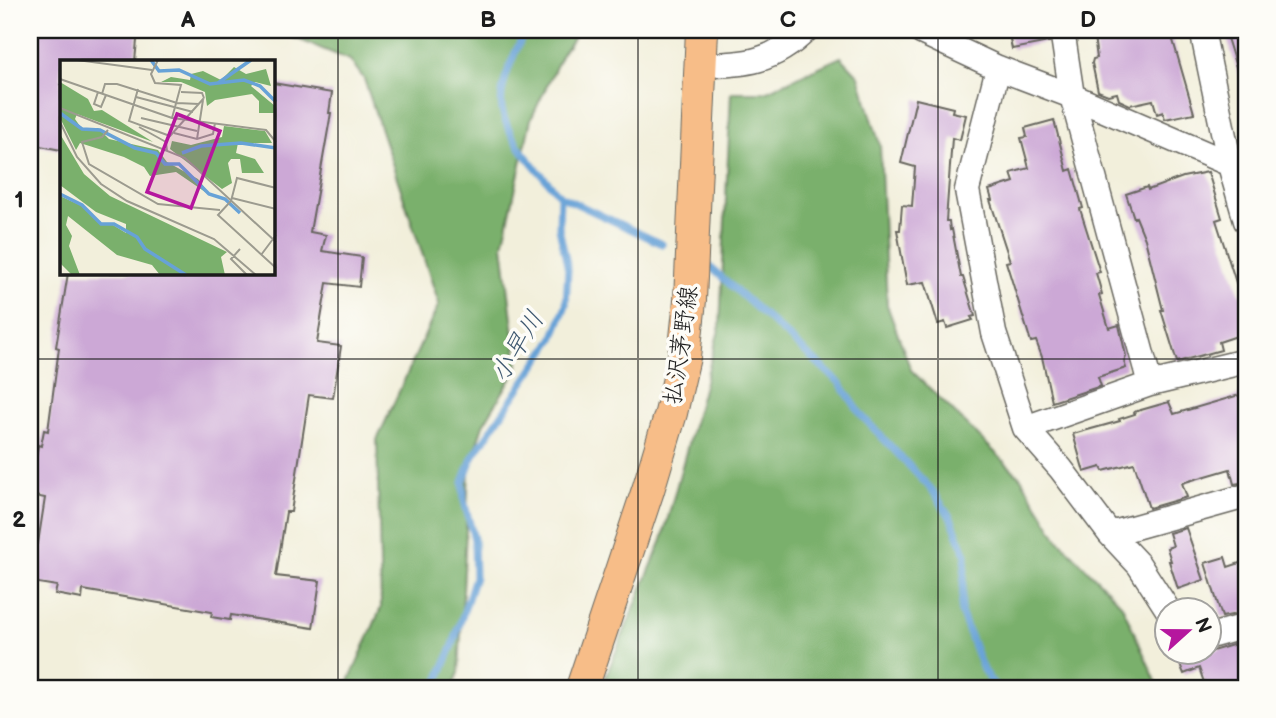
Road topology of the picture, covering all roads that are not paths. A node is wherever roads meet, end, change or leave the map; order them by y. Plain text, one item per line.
1 (702, 30) edge
2 (806, 30) edge
3 (920, 30) edge
4 (1062, 30) edge
5 (1202, 30) edge
6 (702, 65) junction
7 (998, 68) junction
8 (1072, 96) junction
9 (1238, 168) edge
10 (1246, 221) edge
11 (1246, 361) edge
12 (1150, 384) junction
13 (1025, 428) junction
14 (1246, 495) edge
15 (1110, 534) junction
16 (1159, 596) edge
17 (1246, 626) edge
18 (1224, 632) edge
19 (582, 688) edge

1 - 6 main road, 払沢茅野線
2 - 6 street
3 - 7 street
4 - 8 street
5 - 9 street
6 - 19 main road, 払沢茅野線
7 - 8 street
7 - 13 street
8 - 9 street
8 - 12 street
9 - 10 street
11 - 12 street
12 - 13 street
13 - 15 street
14 - 15 street
15 - 16 street
17 - 18 street

